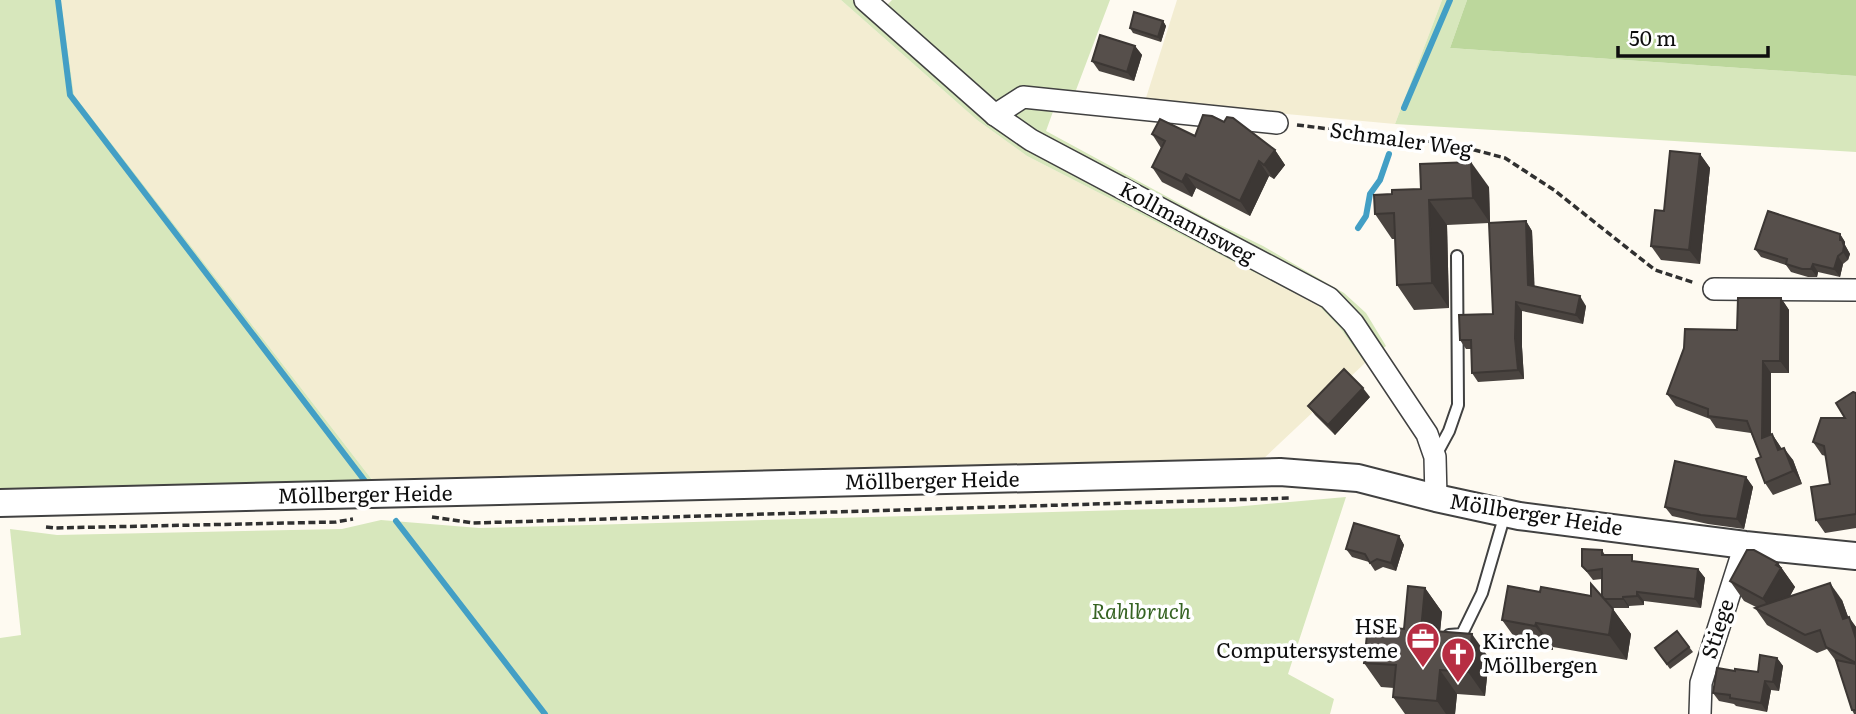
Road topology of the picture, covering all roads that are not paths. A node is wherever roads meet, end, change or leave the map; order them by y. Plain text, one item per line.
1 (865, 0) edge
2 (995, 115) junction
3 (1277, 123) road end
4 (1457, 256) dead end
5 (1714, 289) road end
6 (1856, 290) edge
7 (1435, 457) junction
8 (1436, 498) junction
9 (0, 503) edge
10 (1505, 514) junction
11 (1745, 545) junction
12 (1856, 556) edge
13 (1447, 635) edge
14 (1700, 714) edge

1 - 2 street, Kollmannsweg
2 - 3 street
2 - 7 street, Kollmannsweg
4 - 7 lane
5 - 6 street
7 - 8 street, Kollmannsweg
8 - 9 street, Möllberger Heide
8 - 10 street, Möllberger Heide
10 - 11 street, Möllberger Heide
10 - 13 lane
11 - 12 street, Möllberger Heide
11 - 14 street, Stiege

